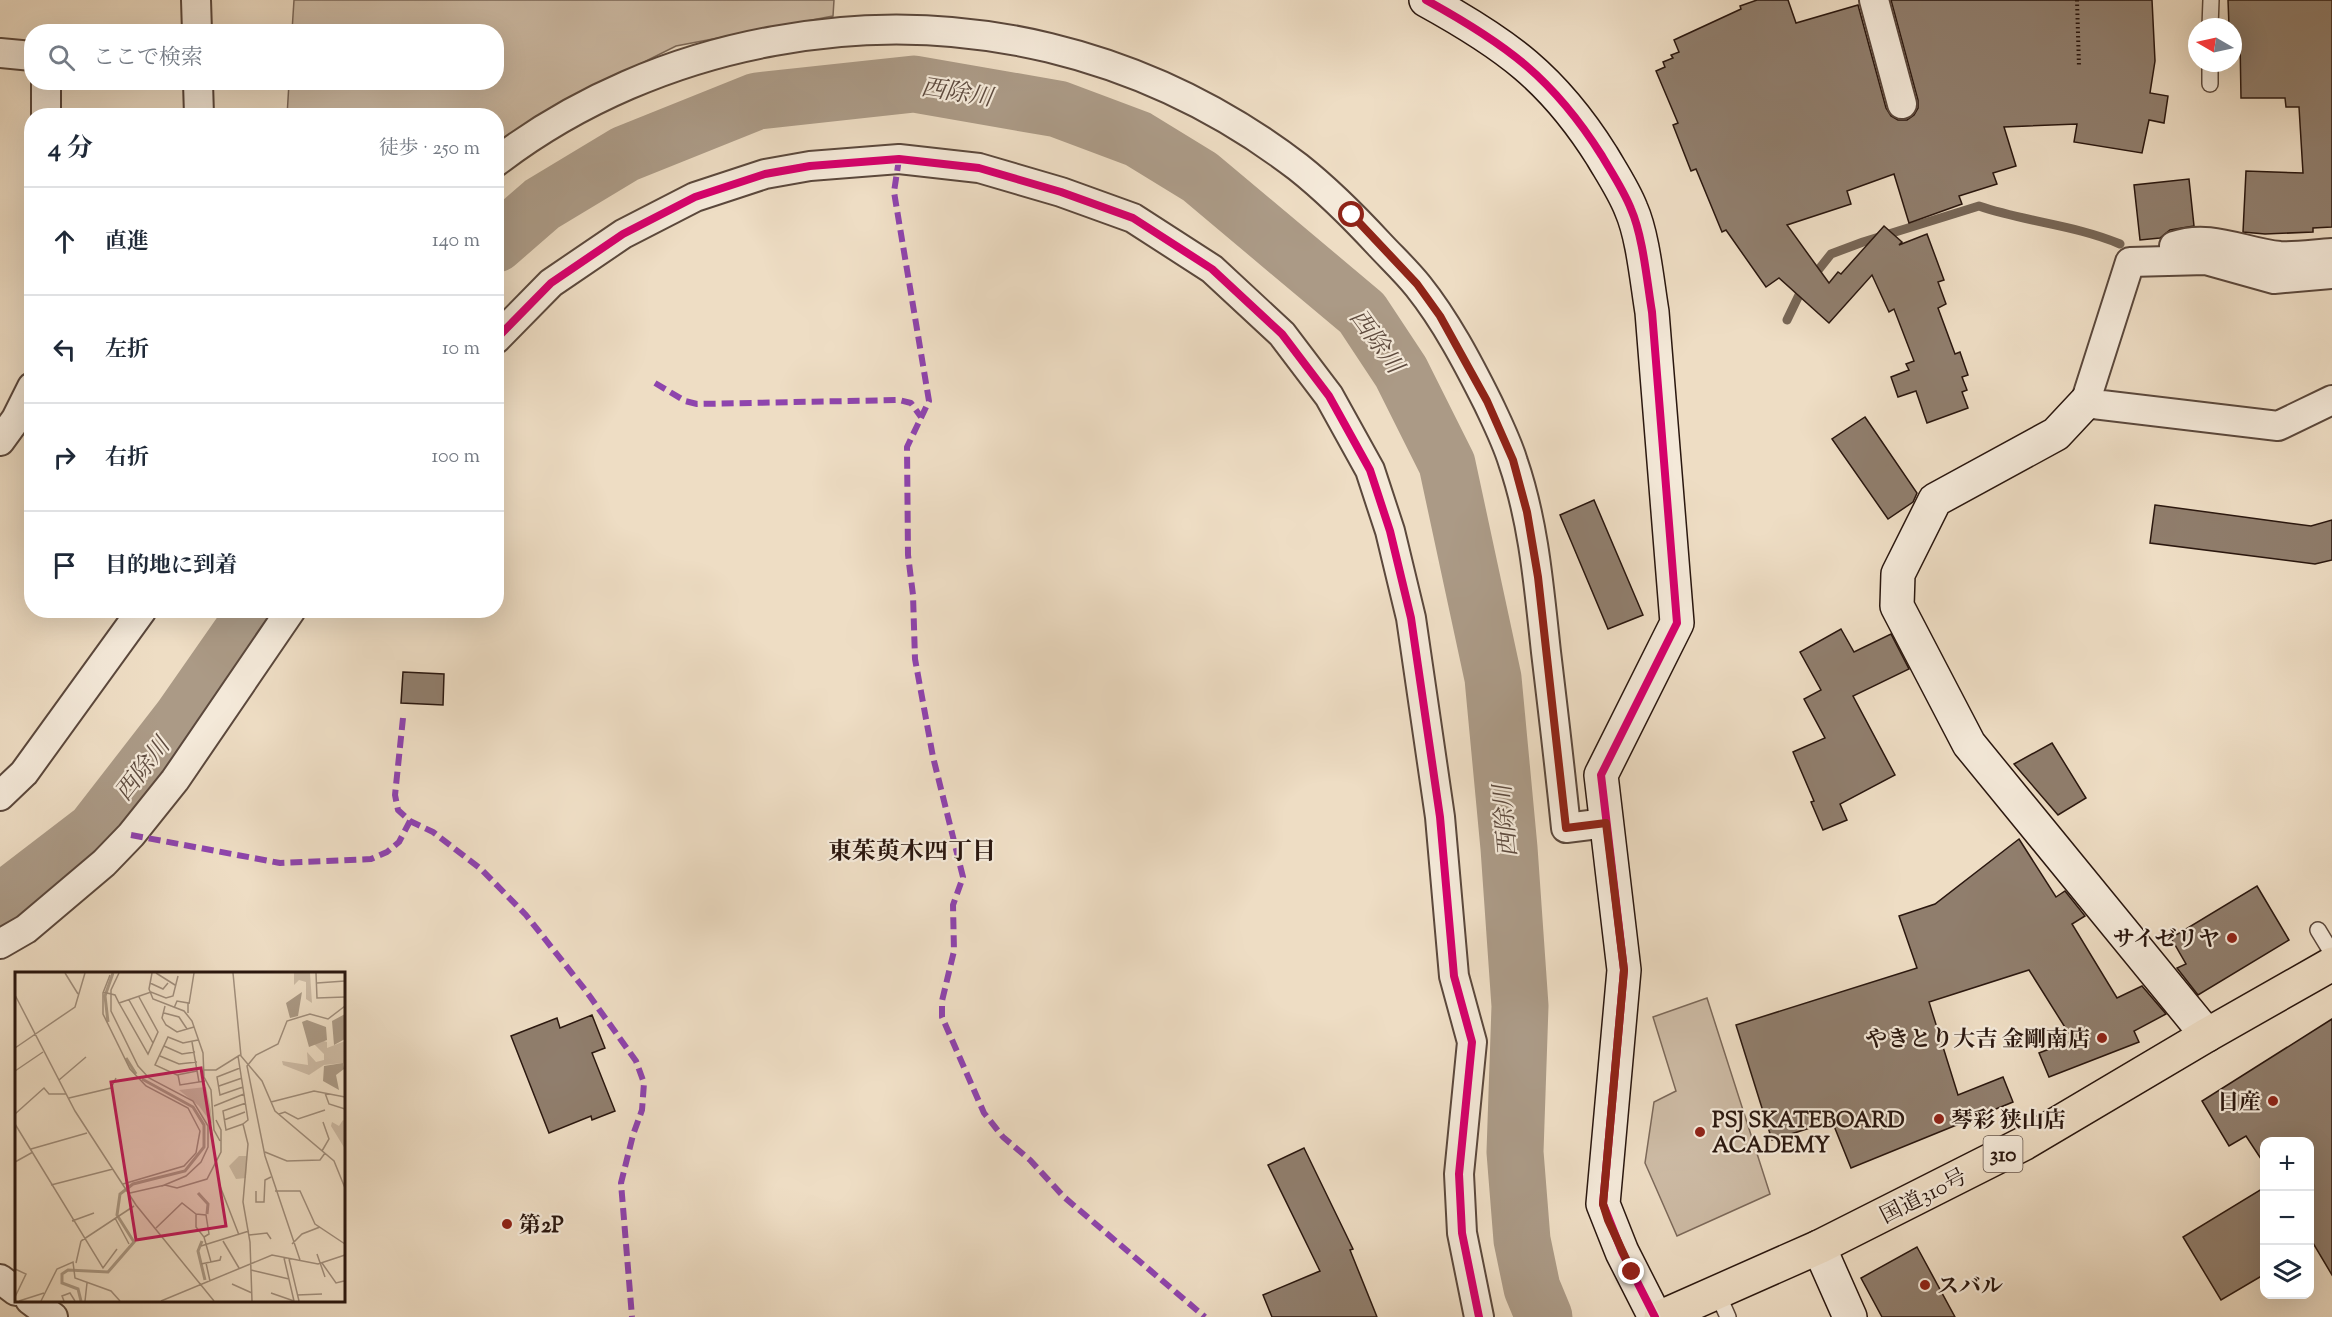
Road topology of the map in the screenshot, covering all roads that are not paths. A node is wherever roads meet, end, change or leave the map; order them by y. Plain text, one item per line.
1 (196, 0) edge
2 (1426, 0) edge
3 (1874, 0) edge
4 (2211, 0) edge
5 (2210, 18) edge
6 (197, 24) edge
7 (0, 53) edge
8 (24, 55) edge
9 (2210, 72) edge
10 (2210, 84) dead end
11 (46, 90) edge
12 (198, 90) edge
13 (1902, 104) dead end
14 (46, 108) edge
15 (199, 108) edge
16 (504, 156) edge
17 (2332, 254) edge
18 (2130, 262) junction
19 (2332, 274) edge
20 (504, 331) edge
21 (2332, 400) edge
22 (24, 402) edge
23 (2085, 403) junction
24 (0, 441) edge
25 (136, 618) edge
26 (286, 618) edge
27 (0, 796) edge
28 (1606, 823) junction
29 (2318, 930) dead end
30 (0, 944) edge
31 (2332, 953) edge
32 (2332, 964) edge
33 (2207, 1035) junction
34 (1819, 1247) junction
35 (0, 1280) edge
36 (15, 1290) edge
37 (33, 1302) edge
38 (1723, 1304) edge
39 (53, 1317) edge
40 (1479, 1317) edge
41 (1655, 1317) edge
42 (1661, 1317) edge
43 (1850, 1317) edge

1 - 6 street
2 - 28 street
3 - 13 street
4 - 5 lane
7 - 8 street
9 - 10 lane
11 - 14 street
12 - 15 street
16 - 28 street
17 - 18 street
18 - 19 street
18 - 23 street
20 - 40 street
21 - 23 street
22 - 24 street
23 - 33 street
25 - 27 street
26 - 30 street
28 - 41 street
29 - 31 lane
32 - 33 highway, 国道310号 / 310
33 - 34 highway, 国道310号 / 310
34 - 38 highway, 国道310号 / 310
34 - 43 street
35 - 36 street
37 - 39 street
38 - 42 highway, 国道310号 / 310

